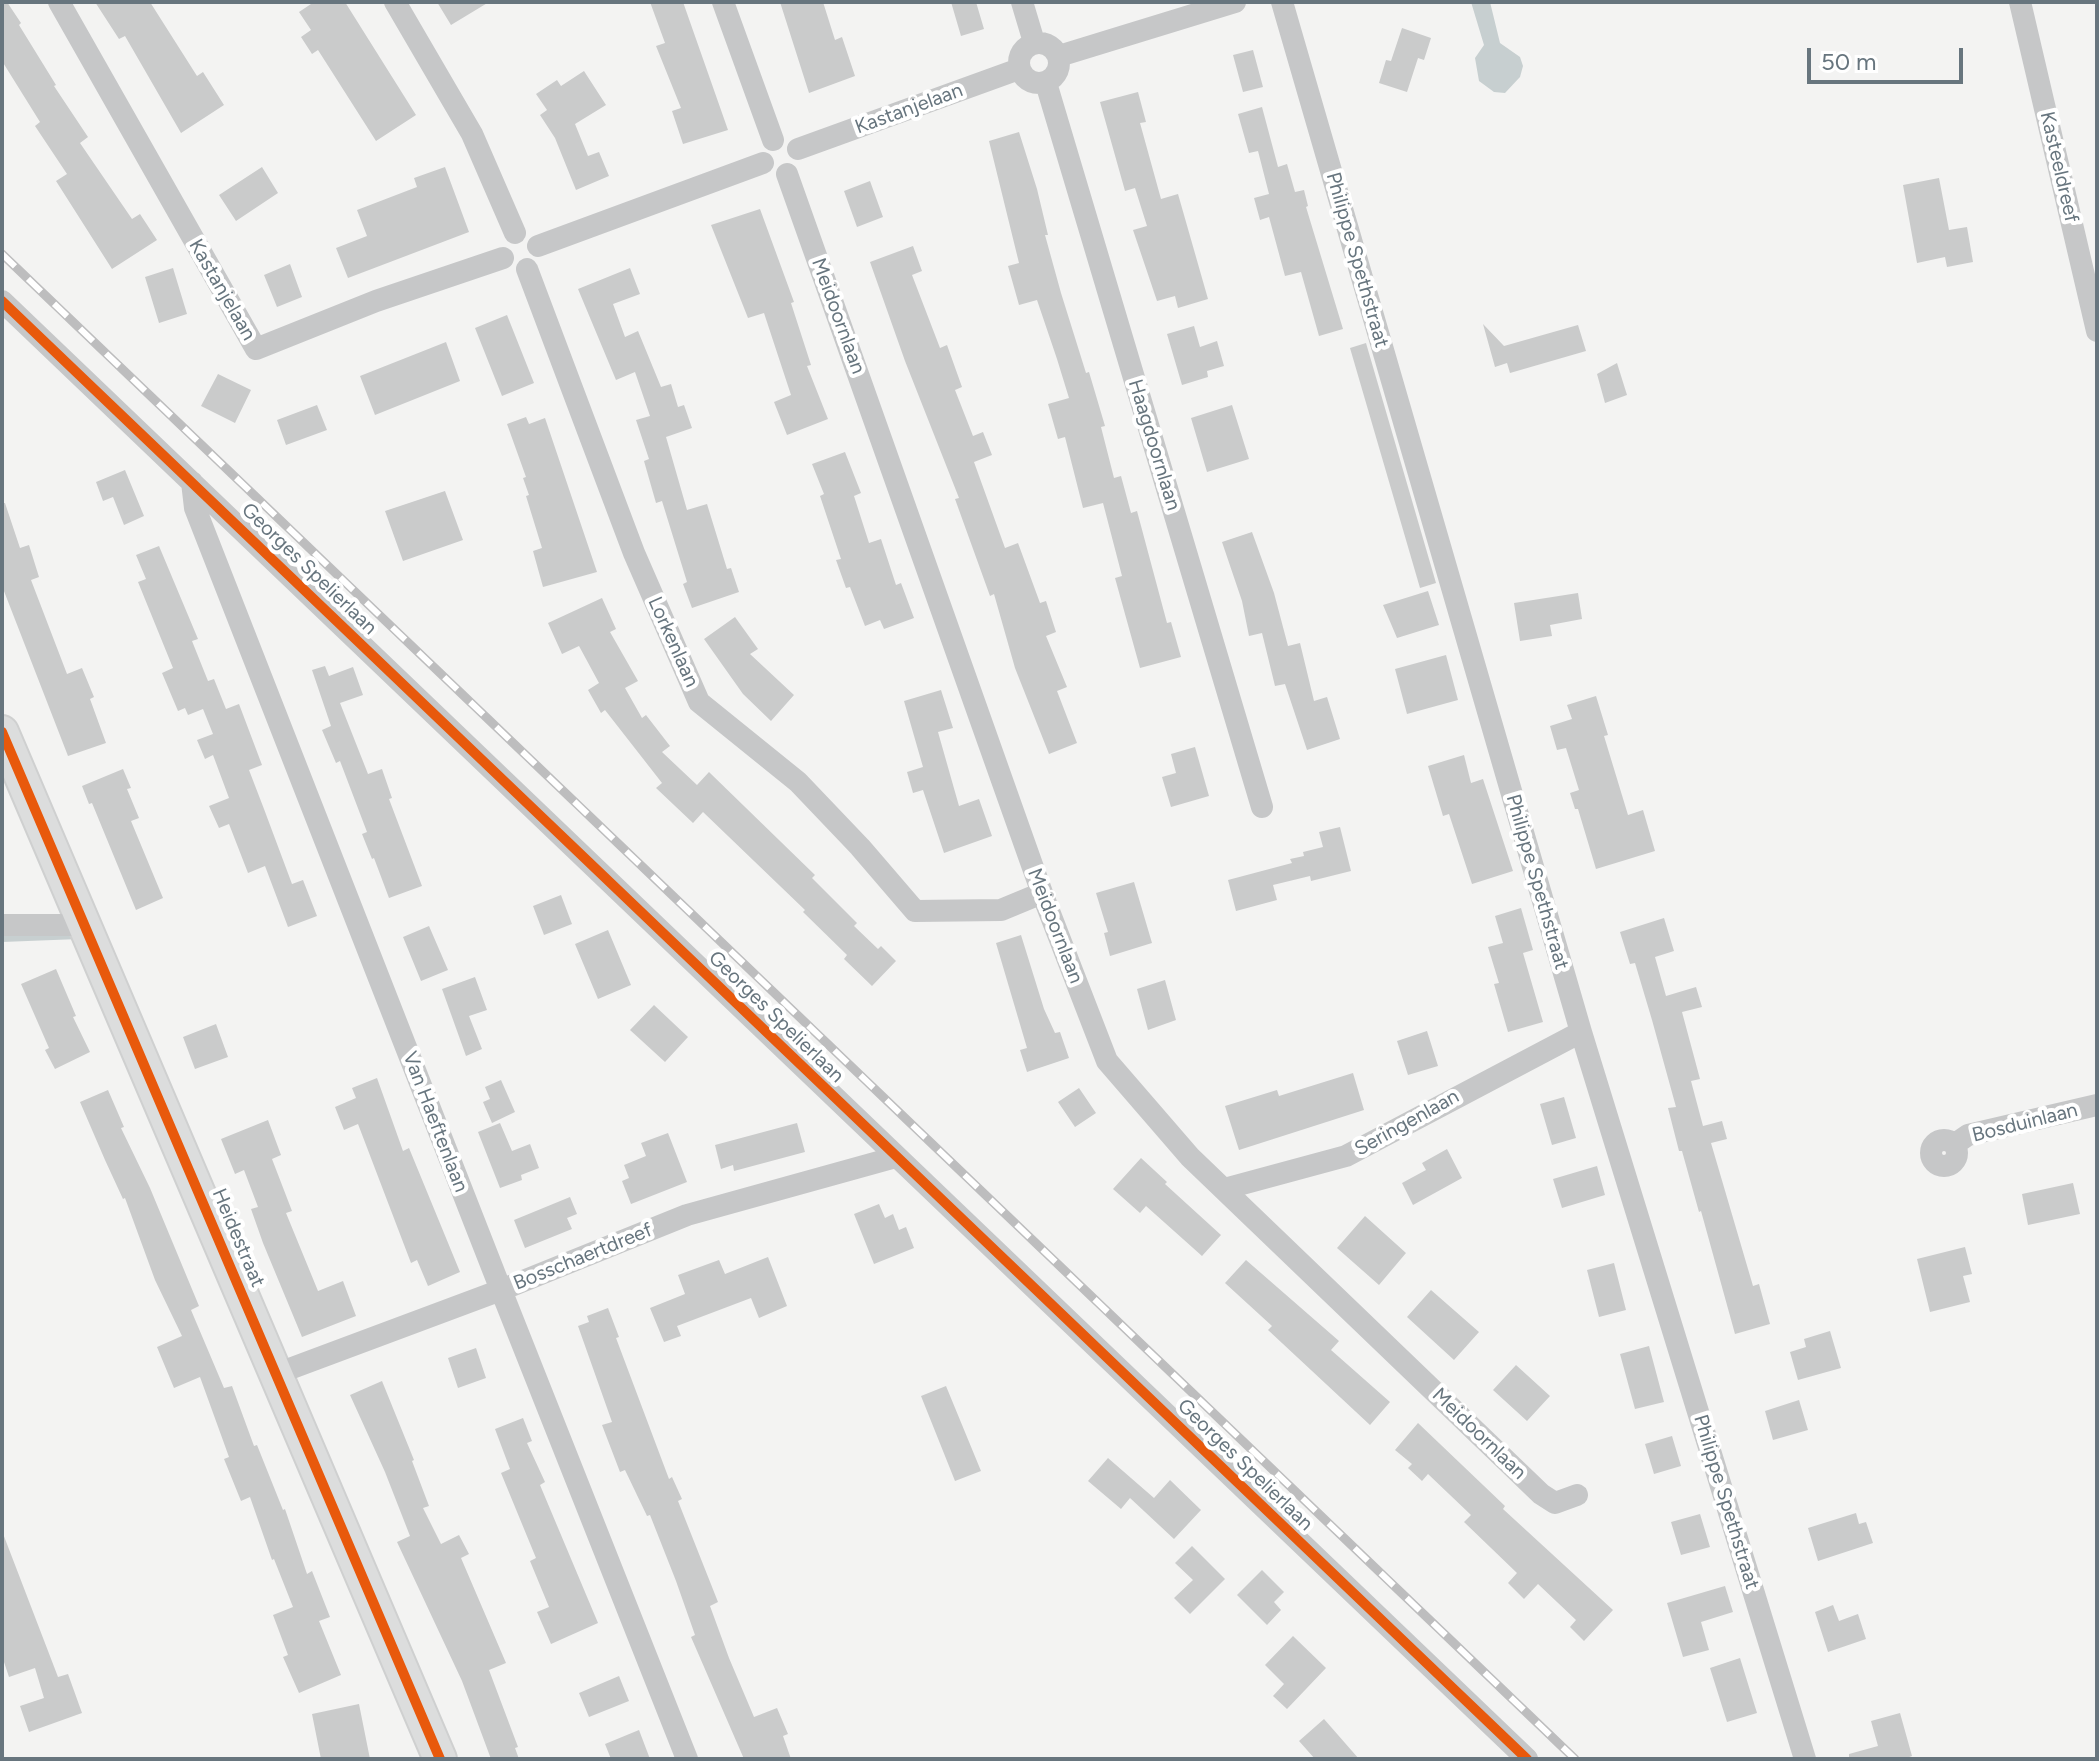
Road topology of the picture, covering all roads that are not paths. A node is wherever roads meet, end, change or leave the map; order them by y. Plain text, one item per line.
1 (59, 2) edge
2 (395, 2) edge
3 (723, 2) edge
4 (1022, 2) edge
5 (1235, 2) edge
6 (1282, 2) edge
7 (2020, 2) edge
8 (1034, 42) junction
9 (1059, 56) junction
10 (1019, 69) junction
11 (1046, 83) junction
12 (773, 140) junction
13 (798, 149) junction
14 (763, 163) junction
15 (787, 174) junction
16 (515, 233) junction
17 (538, 246) junction
18 (503, 258) junction
19 (527, 269) junction
20 (2, 301) edge
21 (2097, 331) edge
22 (192, 482) junction
23 (2, 732) edge
24 (1262, 807) dead end
25 (1042, 893) junction
26 (2, 925) edge
27 (83, 925) junction
28 (1581, 1032) junction
29 (2097, 1105) edge
30 (1955, 1144) dead end
31 (896, 1157) junction
32 (1224, 1189) junction
33 (501, 1290) junction
34 (276, 1374) junction
35 (1577, 1495) dead end
36 (440, 1759) edge
37 (687, 1759) edge
38 (1527, 1759) edge
39 (1805, 1759) edge

1 - 18 street, Kastanjelaan
2 - 16 street
3 - 12 street
4 - 8 street
5 - 9 street
6 - 28 street, Philippe Spethstraat
7 - 21 street, Kasteeldreef
8 - 9 street
8 - 10 street
9 - 11 street
10 - 11 street
10 - 13 street, Kastanjelaan
11 - 24 street, Haagdoornlaan
12 - 13 street
12 - 14 street
13 - 15 street
14 - 15 street
14 - 17 street
15 - 25 street, Meidoornlaan
16 - 17 street
16 - 18 street
17 - 19 street
18 - 19 street
19 - 25 street, Lorkenlaan
20 - 22 street, Georges Spelierlaan
22 - 31 street, Georges Spelierlaan
22 - 33 street, Van Haeftenlaan
23 - 27 street, Heidestraat
25 - 32 street, Meidoornlaan
26 - 27 street
27 - 34 street, Heidestraat
28 - 32 street, Seringenlaan
28 - 39 street, Philippe Spethstraat
29 - 30 street, Bosduinlaan
31 - 33 street, Bosschaertdreef
31 - 38 street, Georges Spelierlaan
32 - 35 street, Meidoornlaan
33 - 34 street, Bosschaertdreef
33 - 37 street, Van Haeftenlaan
34 - 36 street, Heidestraat

